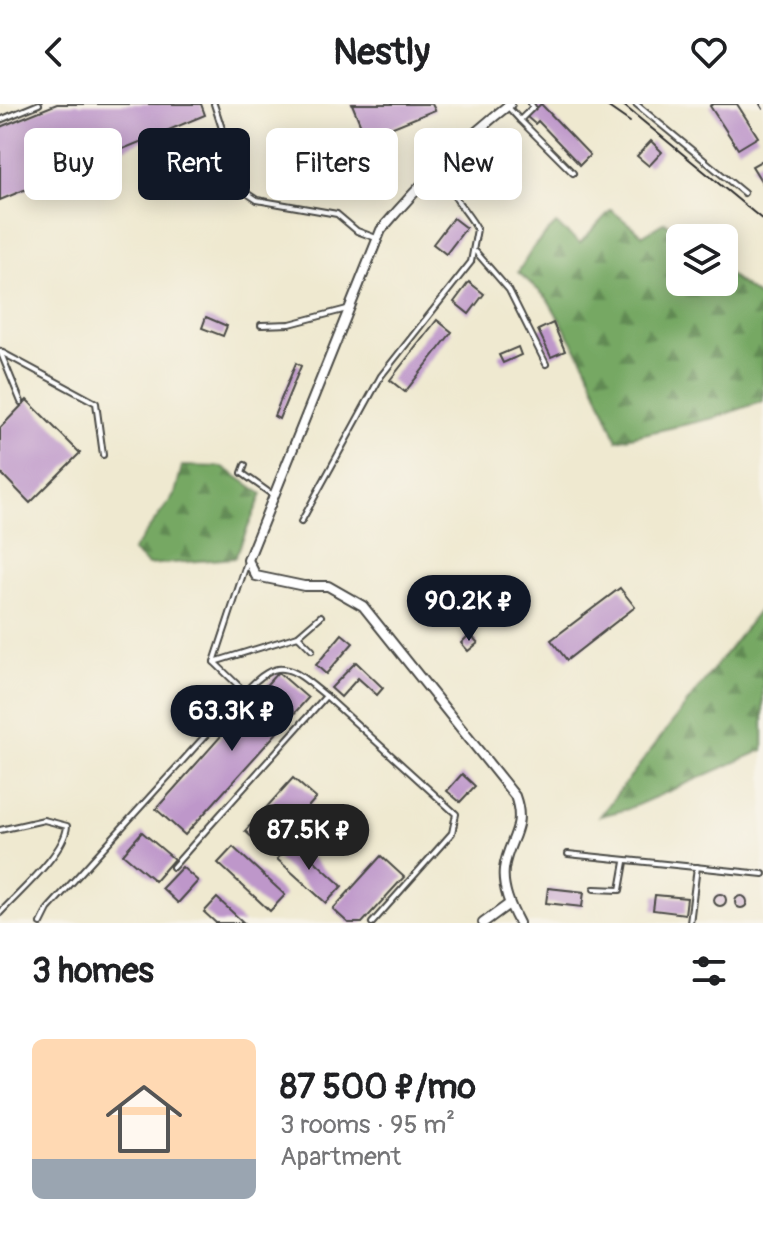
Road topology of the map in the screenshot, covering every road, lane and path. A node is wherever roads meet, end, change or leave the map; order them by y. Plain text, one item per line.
1 (39, 104) edge
2 (214, 104) edge
3 (531, 104) edge
4 (636, 104) edge
5 (508, 105) edge
6 (0, 120) edge
7 (520, 120) junction
8 (482, 128) edge
9 (573, 173) dead end
10 (414, 191) edge
11 (744, 193) dead end
12 (457, 200) edge
13 (378, 238) junction
14 (475, 251) junction
15 (350, 309) junction
16 (261, 325) dead end
17 (1, 352) edge
18 (546, 364) dead end
19 (21, 402) dead end
20 (103, 455) dead end
21 (245, 465) dead end
22 (274, 496) junction
23 (301, 522) dead end
24 (248, 560) junction
25 (321, 616) dead end
26 (298, 636) junction
27 (312, 650) dead end
28 (214, 662) junction
29 (245, 692) junction
30 (326, 696) junction
31 (0, 830) edge
32 (568, 854) dead end
33 (625, 862) junction
34 (173, 867) dead end
35 (697, 867) junction
36 (763, 874) edge
37 (594, 889) dead end
38 (509, 904) junction
39 (0, 913) edge
40 (41, 923) edge
41 (372, 923) edge
42 (483, 923) edge
43 (519, 923) edge
44 (690, 923) edge

1 - 6 lane
2 - 13 lane
3 - 7 lane
4 - 11 lane
5 - 7 lane
5 - 8 street
7 - 9 lane
10 - 13 street
12 - 14 lane
13 - 15 street
14 - 18 lane
14 - 23 lane
15 - 16 lane
15 - 22 street
17 - 19 lane
17 - 20 lane
21 - 22 lane
22 - 24 street
24 - 28 lane
24 - 38 street
25 - 26 lane
26 - 27 lane
26 - 28 lane
28 - 29 lane
29 - 30 lane
29 - 40 lane
30 - 34 lane
30 - 41 lane
31 - 39 lane
32 - 33 lane
33 - 35 lane
33 - 37 lane
35 - 36 lane
35 - 44 lane
38 - 42 street
38 - 43 street

